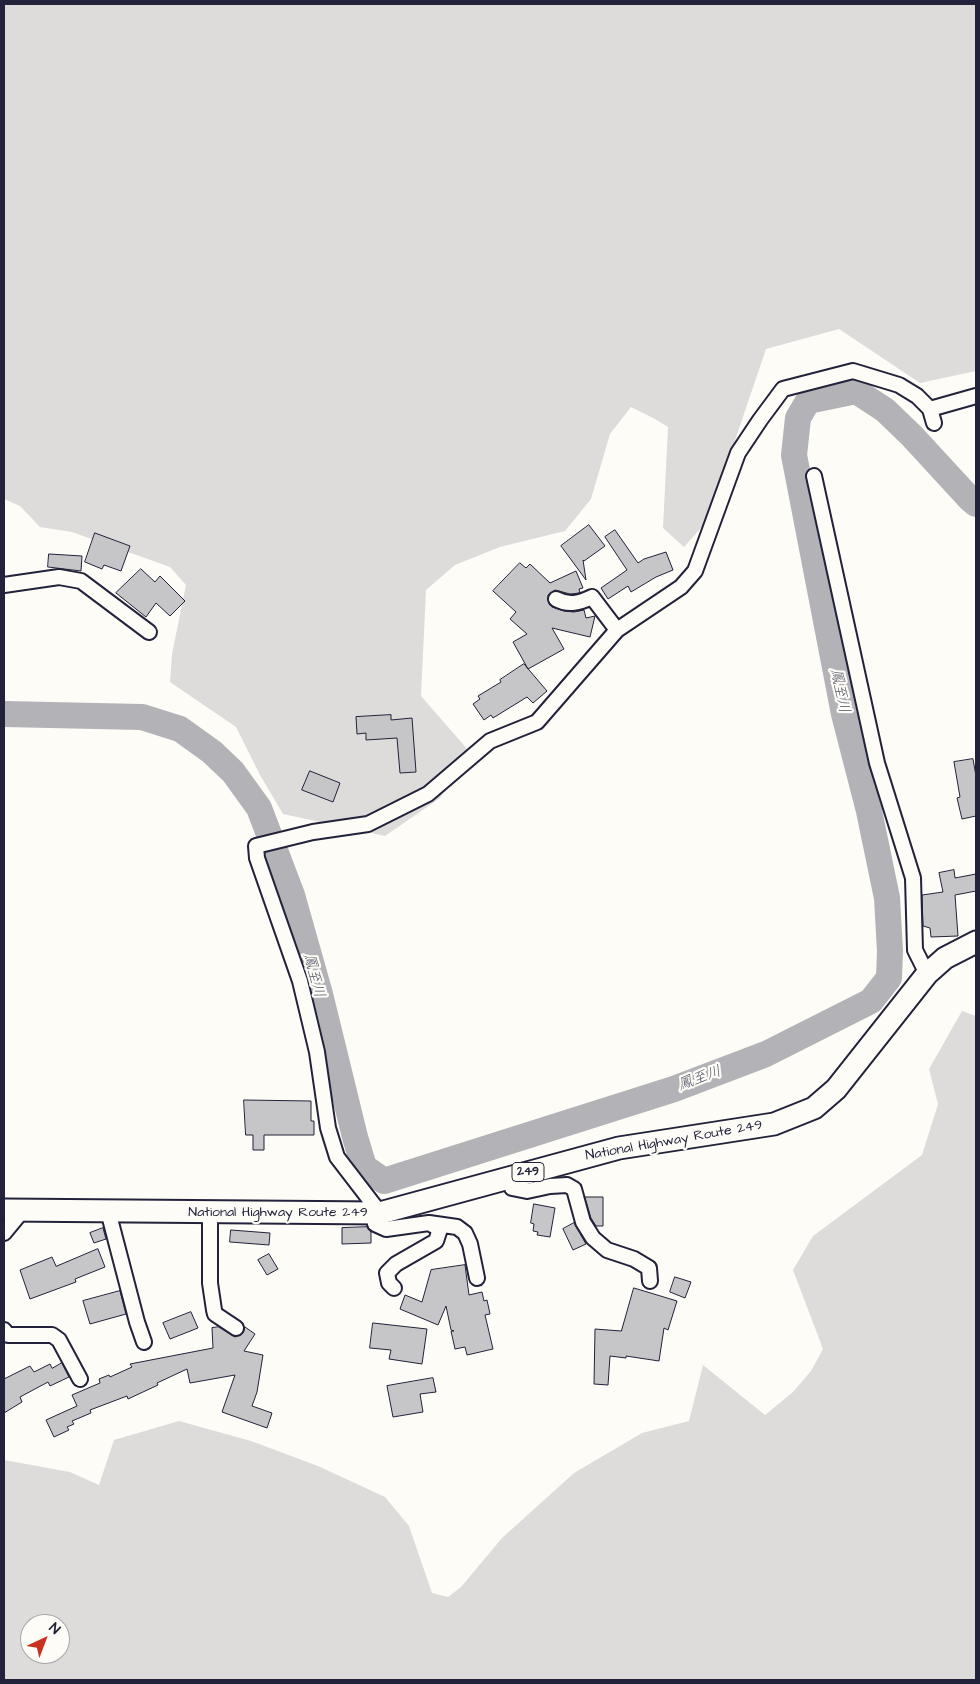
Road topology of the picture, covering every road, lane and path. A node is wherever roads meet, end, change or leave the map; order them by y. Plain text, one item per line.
1 (976, 396) edge
2 (814, 476) dead end
3 (4, 585) edge
4 (556, 599) dead end
5 (617, 630) junction
6 (149, 632) dead end
7 (976, 942) edge
8 (927, 974) junction
9 (509, 1177) junction
10 (13, 1210) edge
11 (108, 1211) junction
12 (210, 1213) junction
13 (376, 1213) junction
14 (429, 1223) junction
15 (4, 1233) edge
16 (478, 1278) dead end
17 (650, 1281) dead end
18 (394, 1288) dead end
19 (236, 1328) dead end
20 (5, 1335) edge
21 (144, 1342) dead end
22 (80, 1379) dead end

1 - 5 street
2 - 8 street
3 - 6 street
4 - 5 street
5 - 13 street
7 - 8 highway, National Highway Route 249 / 249
8 - 9 highway, National Highway Route 249 / 249
9 - 13 highway, National Highway Route 249 / 249
9 - 17 street
10 - 11 highway, National Highway Route 249 / 249
10 - 15 street
11 - 12 highway, National Highway Route 249 / 249
11 - 21 street
12 - 13 highway, National Highway Route 249 / 249
12 - 19 street
13 - 14 street
14 - 16 street
14 - 18 street
20 - 22 street

